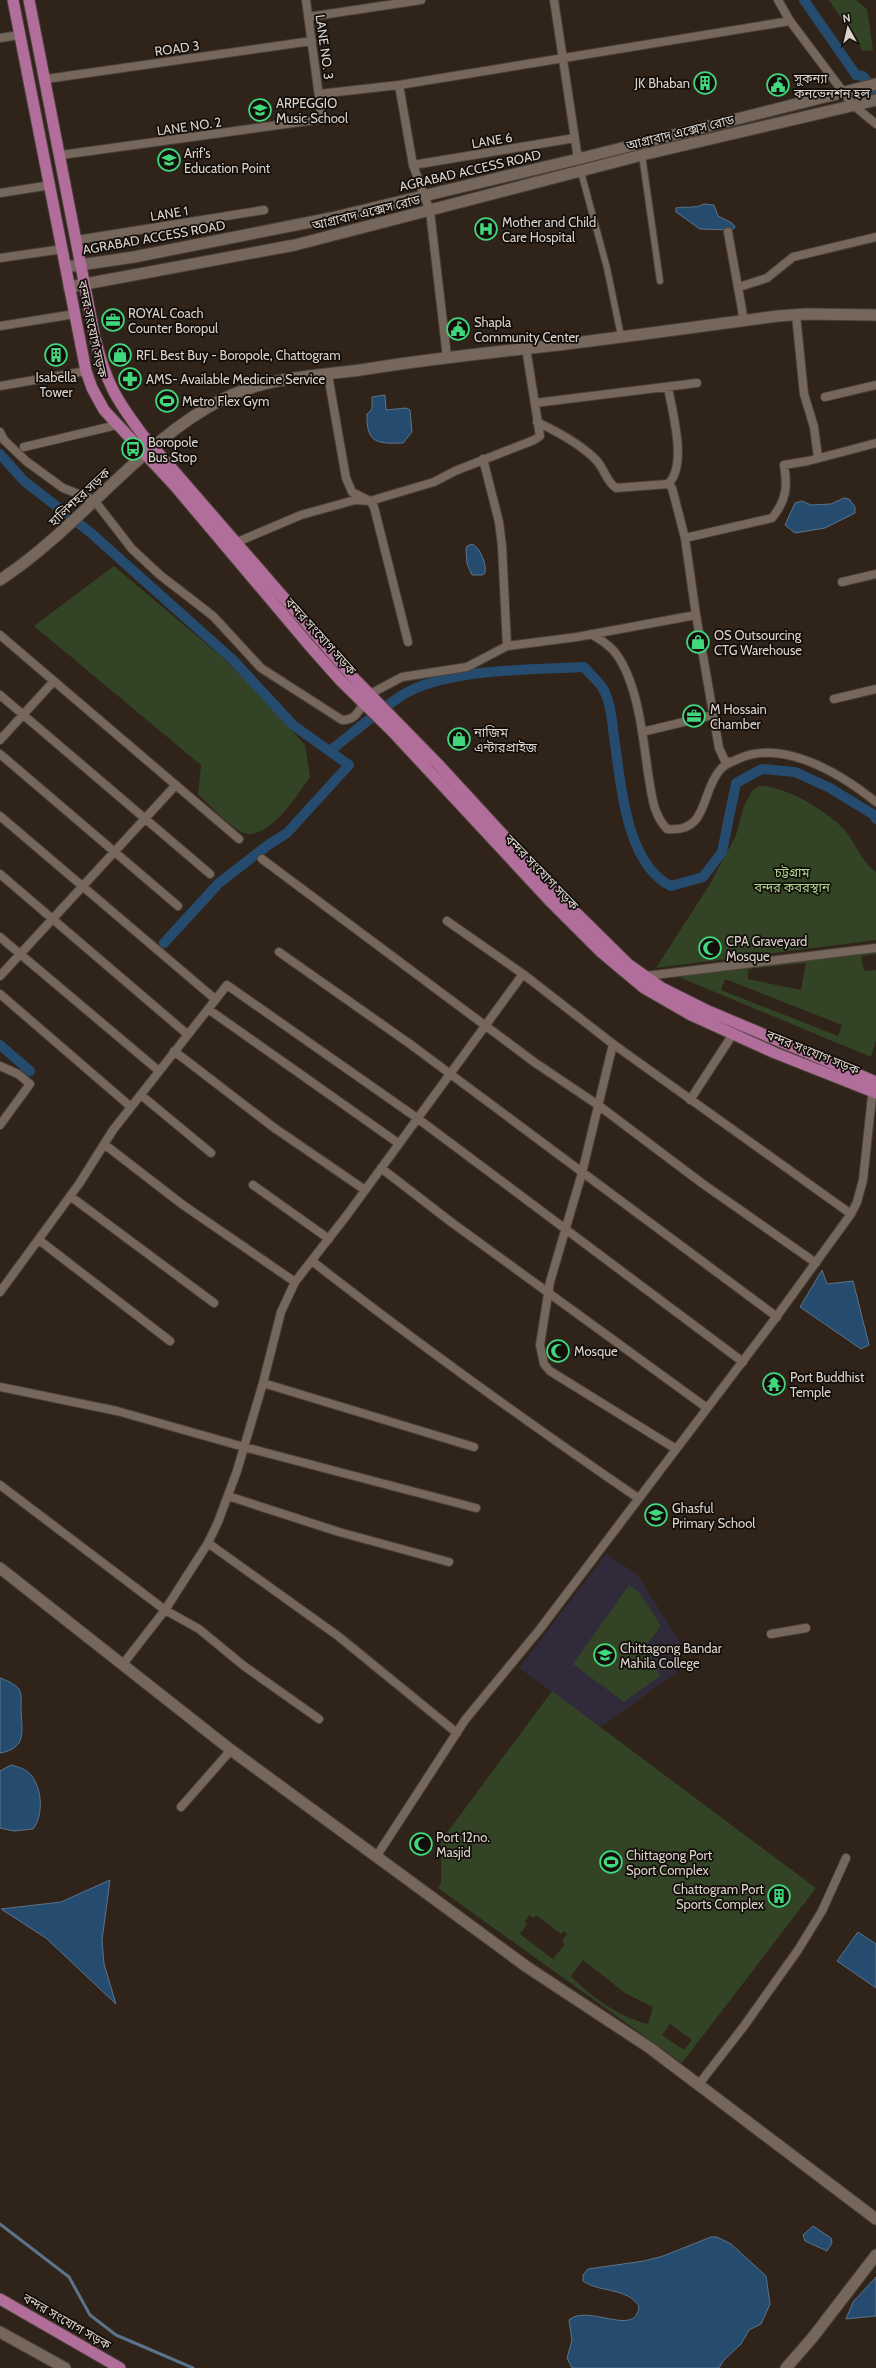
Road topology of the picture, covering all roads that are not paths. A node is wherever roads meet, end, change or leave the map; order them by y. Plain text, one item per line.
1 (14, 0) edge
2 (29, 0) edge
3 (306, 0) edge
4 (421, 0) edge
5 (554, 0) edge
6 (778, 0) edge
7 (308, 17) junction
8 (790, 21) junction
9 (19, 34) junction
10 (0, 38) edge
11 (312, 41) junction
12 (563, 59) junction
13 (46, 79) junction
14 (876, 84) edge
15 (399, 85) junction
16 (848, 90) junction
17 (319, 94) junction
18 (876, 100) edge
19 (857, 104) junction
20 (320, 120) joint
21 (876, 124) edge
22 (575, 138) junction
23 (61, 155) junction
24 (642, 155) junction
25 (578, 159) junction
26 (412, 165) junction
27 (581, 172) junction
28 (50, 185) junction
29 (0, 193) edge
30 (424, 195) junction
31 (264, 210) dead end
32 (430, 211) junction
33 (728, 232) dead end
34 (876, 237) edge
35 (77, 240) junction
36 (63, 249) junction
37 (0, 258) edge
38 (80, 264) junction
39 (66, 267) junction
40 (660, 282) dead end
41 (83, 284) junction
42 (69, 287) junction
43 (738, 287) junction
44 (75, 314) junction
45 (796, 315) junction
46 (876, 315) edge
47 (744, 321) junction
48 (0, 326) edge
49 (621, 336) junction
50 (526, 348) junction
51 (447, 357) junction
52 (86, 371) junction
53 (328, 375) junction
54 (697, 383) dead end
55 (876, 385) edge
56 (0, 386) edge
57 (668, 387) junction
58 (825, 397) dead end
59 (535, 403) junction
60 (537, 422) junction
61 (117, 425) junction
62 (0, 432) edge
63 (876, 443) edge
64 (154, 446) junction
65 (24, 447) dead end
66 (146, 454) junction
67 (818, 458) junction
68 (483, 459) junction
69 (668, 484) junction
70 (94, 500) junction
71 (370, 501) junction
72 (685, 538) junction
73 (235, 543) junction
74 (876, 574) edge
75 (0, 580) edge
76 (842, 582) dead end
77 (696, 615) junction
78 (591, 634) junction
79 (0, 635) edge
80 (408, 642) dead end
81 (507, 646) junction
82 (53, 682) junction
83 (876, 689) edge
84 (0, 695) edge
85 (834, 699) dead end
86 (369, 700) junction
87 (23, 715) junction
88 (713, 715) junction
89 (395, 727) junction
90 (642, 732) junction
91 (0, 740) edge
92 (0, 754) edge
93 (731, 762) junction
94 (175, 786) junction
95 (876, 802) edge
96 (0, 816) edge
97 (144, 819) junction
98 (239, 839) dead end
99 (114, 852) junction
100 (262, 859) dead end
101 (0, 874) edge
102 (210, 874) dead end
103 (83, 886) junction
104 (178, 906) dead end
105 (52, 919) junction
106 (447, 921) dead end
107 (0, 937) edge
108 (876, 948) edge
109 (279, 952) dead end
110 (20, 954) junction
111 (524, 974) junction
112 (0, 976) edge
113 (646, 976) junction
114 (0, 994) edge
115 (215, 999) junction
116 (208, 1009) junction
117 (486, 1025) junction
118 (187, 1034) junction
119 (733, 1034) junction
120 (613, 1044) junction
121 (174, 1051) junction
122 (0, 1066) edge
123 (159, 1071) junction
124 (450, 1074) junction
125 (875, 1085) edge
126 (141, 1095) junction
127 (690, 1100) junction
128 (598, 1105) junction
129 (131, 1107) junction
130 (417, 1118) junction
131 (0, 1125) edge
132 (398, 1143) junction
133 (104, 1144) junction
134 (211, 1153) dead end
135 (380, 1168) junction
136 (582, 1173) junction
137 (253, 1185) dead end
138 (365, 1190) junction
139 (70, 1196) junction
140 (851, 1214) junction
141 (564, 1229) junction
142 (328, 1239) junction
143 (39, 1240) junction
144 (312, 1261) junction
145 (816, 1263) junction
146 (295, 1282) junction
147 (0, 1292) edge
148 (548, 1292) junction
149 (214, 1303) dead end
150 (777, 1317) junction
151 (170, 1341) dead end
152 (743, 1362) junction
153 (263, 1383) junction
154 (0, 1387) edge
155 (707, 1408) junction
156 (244, 1447) junction
157 (474, 1447) dead end
158 (676, 1449) junction
159 (0, 1485) edge
160 (228, 1496) junction
161 (638, 1498) junction
162 (476, 1508) dead end
163 (208, 1543) junction
164 (449, 1562) dead end
165 (0, 1568) edge
166 (165, 1610) junction
167 (806, 1628) dead end
168 (771, 1634) dead end
169 (123, 1664) junction
170 (319, 1719) dead end
171 (457, 1733) junction
172 (231, 1750) junction
173 (181, 1807) dead end
174 (376, 1857) junction
175 (846, 1858) dead end
176 (699, 2084) junction
177 (876, 2219) edge
178 (876, 2255) edge
179 (0, 2299) edge
180 (0, 2332) edge
181 (65, 2368) edge
182 (120, 2368) edge
183 (786, 2368) edge

1 - 9 highway, বন্দর সংযোগ সড়ক
2 - 13 highway, বন্দর সংযোগ সড়ক
3 - 7 street, LANE NO. 3
4 - 7 street
5 - 12 street
6 - 8 street
7 - 11 street, LANE NO. 3
8 - 12 street
8 - 16 street
9 - 10 street
9 - 28 highway, বন্দর সংযোগ সড়ক
11 - 13 street, ROAD 3
11 - 17 street, LANE NO. 3
12 - 15 street
12 - 22 street
13 - 23 highway, বন্দর সংযোগ সড়ক
14 - 16 street, AGRABAD ACCESS ROAD
15 - 17 street
15 - 26 street
16 - 19 street
16 - 25 street, AGRABAD ACCESS ROAD
17 - 20 street, LANE NO. 3
18 - 19 street, আগ্রাবাদ এক্সেস রোড
19 - 21 street
19 - 24 street, আগ্রাবাদ এক্সেস রোড
20 - 23 street, LANE NO. 2
22 - 25 street
22 - 26 street, LANE 6
23 - 35 highway, বন্দর সংযোগ সড়ক
24 - 27 street, আগ্রাবাদ এক্সেস রোড
24 - 40 street
25 - 30 street, AGRABAD ACCESS ROAD
26 - 30 street
27 - 32 street, আগ্রাবাদ এক্সেস রোড
27 - 49 street
28 - 29 street
28 - 36 highway, বন্দর সংযোগ সড়ক
30 - 32 street
30 - 38 street, AGRABAD ACCESS ROAD
31 - 35 street, LANE 1
32 - 41 street, আগ্রাবাদ এক্সেস রোড
32 - 51 street
33 - 43 street
34 - 43 street
35 - 38 highway, বন্দর সংযোগ সড়ক
36 - 37 street
36 - 39 highway, বন্দর সংযোগ সড়ক
38 - 39 street, AGRABAD ACCESS ROAD
38 - 41 highway, বন্দর সংযোগ সড়ক
39 - 42 highway, বন্দর সংযোগ সড়ক
41 - 42 street, আগ্রাবাদ এক্সেস রোড
41 - 64 highway, বন্দর সংযোগ সড়ক
42 - 44 highway, বন্দর সংযোগ সড়ক
43 - 47 street
44 - 48 street
44 - 52 highway, বন্দর সংযোগ সড়ক
45 - 46 street, হালিশহর সড়ক
45 - 47 street, হালিশহর সড়ক
45 - 67 street
47 - 49 street, হালিশহর সড়ক
49 - 50 street, হালিশহর সড়ক
50 - 51 street, হালিশহর সড়ক
50 - 59 street
51 - 53 street, হালিশহর সড়ক
52 - 56 street
52 - 61 highway, বন্দর সংযোগ সড়ক
53 - 64 street, হালিশহর সড়ক
53 - 71 street
54 - 57 street
55 - 58 street
57 - 59 street
57 - 69 street
59 - 60 street
60 - 68 street
60 - 69 street
61 - 65 street
61 - 66 highway, বন্দর সংযোগ সড়ক
62 - 70 street
63 - 67 street
64 - 66 street, হালিশহর সড়ক
64 - 73 highway, বন্দর সংযোগ সড়ক
66 - 70 street, হালিশহর সড়ক
66 - 86 highway, বন্দর সংযোগ সড়ক
67 - 72 street
68 - 71 street
68 - 81 street
69 - 72 street
70 - 75 street, হালিশহর সড়ক
70 - 86 street
71 - 73 street
71 - 80 street
72 - 77 street
73 - 86 highway, বন্দর সংযোগ সড়ক
74 - 76 street
77 - 78 street
77 - 88 street
78 - 81 street
78 - 90 street
79 - 82 street
81 - 86 street
82 - 87 street
82 - 94 street
83 - 85 street
84 - 87 street
86 - 89 highway, বন্দর সংযোগ সড়ক
87 - 91 street
87 - 97 street
88 - 90 street
88 - 93 street
89 - 113 highway, বন্দর সংযোগ সড়ক
89 - 119 highway, বন্দর সংযোগ সড়ক
90 - 93 street
92 - 99 street
93 - 95 street
94 - 97 street
94 - 98 street
96 - 103 street
97 - 99 street
97 - 102 street
99 - 103 street
99 - 104 street
100 - 117 street
101 - 105 street
103 - 105 street
103 - 115 street
105 - 110 street
105 - 118 street
106 - 111 street
107 - 110 street
108 - 113 street
109 - 124 street
110 - 112 street
110 - 123 street
111 - 117 street
111 - 120 street
113 - 125 highway, বন্দর সংযোগ সড়ক
114 - 129 street
115 - 116 street
115 - 130 street
116 - 118 street
116 - 132 street
117 - 124 street
117 - 128 street
118 - 121 street
119 - 125 highway, বন্দর সংযোগ সড়ক
119 - 127 street
120 - 127 street
120 - 128 street
121 - 123 street
121 - 138 street
122 - 131 street
123 - 126 street
124 - 130 street
124 - 136 street
125 - 140 street
126 - 129 street
126 - 134 street
127 - 140 street
128 - 136 street
128 - 145 street
129 - 133 street
130 - 132 street
130 - 141 street
132 - 135 street
133 - 139 street
133 - 146 street
135 - 138 street
135 - 148 street
136 - 141 street
136 - 150 street
137 - 142 street
138 - 142 street
139 - 143 street
139 - 149 street
140 - 145 street
141 - 148 street
141 - 152 street
142 - 144 street
143 - 147 street
143 - 151 street
144 - 146 street
144 - 161 street
145 - 150 street
146 - 153 street
148 - 155 street
148 - 158 street
150 - 152 street
152 - 155 street
153 - 156 street
153 - 157 street
154 - 156 street
155 - 158 street
156 - 160 street
156 - 162 street
158 - 161 street
159 - 166 street
160 - 163 street
160 - 164 street
161 - 171 street
163 - 166 street
163 - 171 street
165 - 169 street
166 - 169 street
166 - 170 street
167 - 168 street
169 - 172 street
171 - 174 street
172 - 173 street
172 - 174 street
174 - 176 street
175 - 176 street
176 - 177 street
178 - 183 street
179 - 182 highway, বন্দর সংযোগ সড়ক
180 - 181 street

